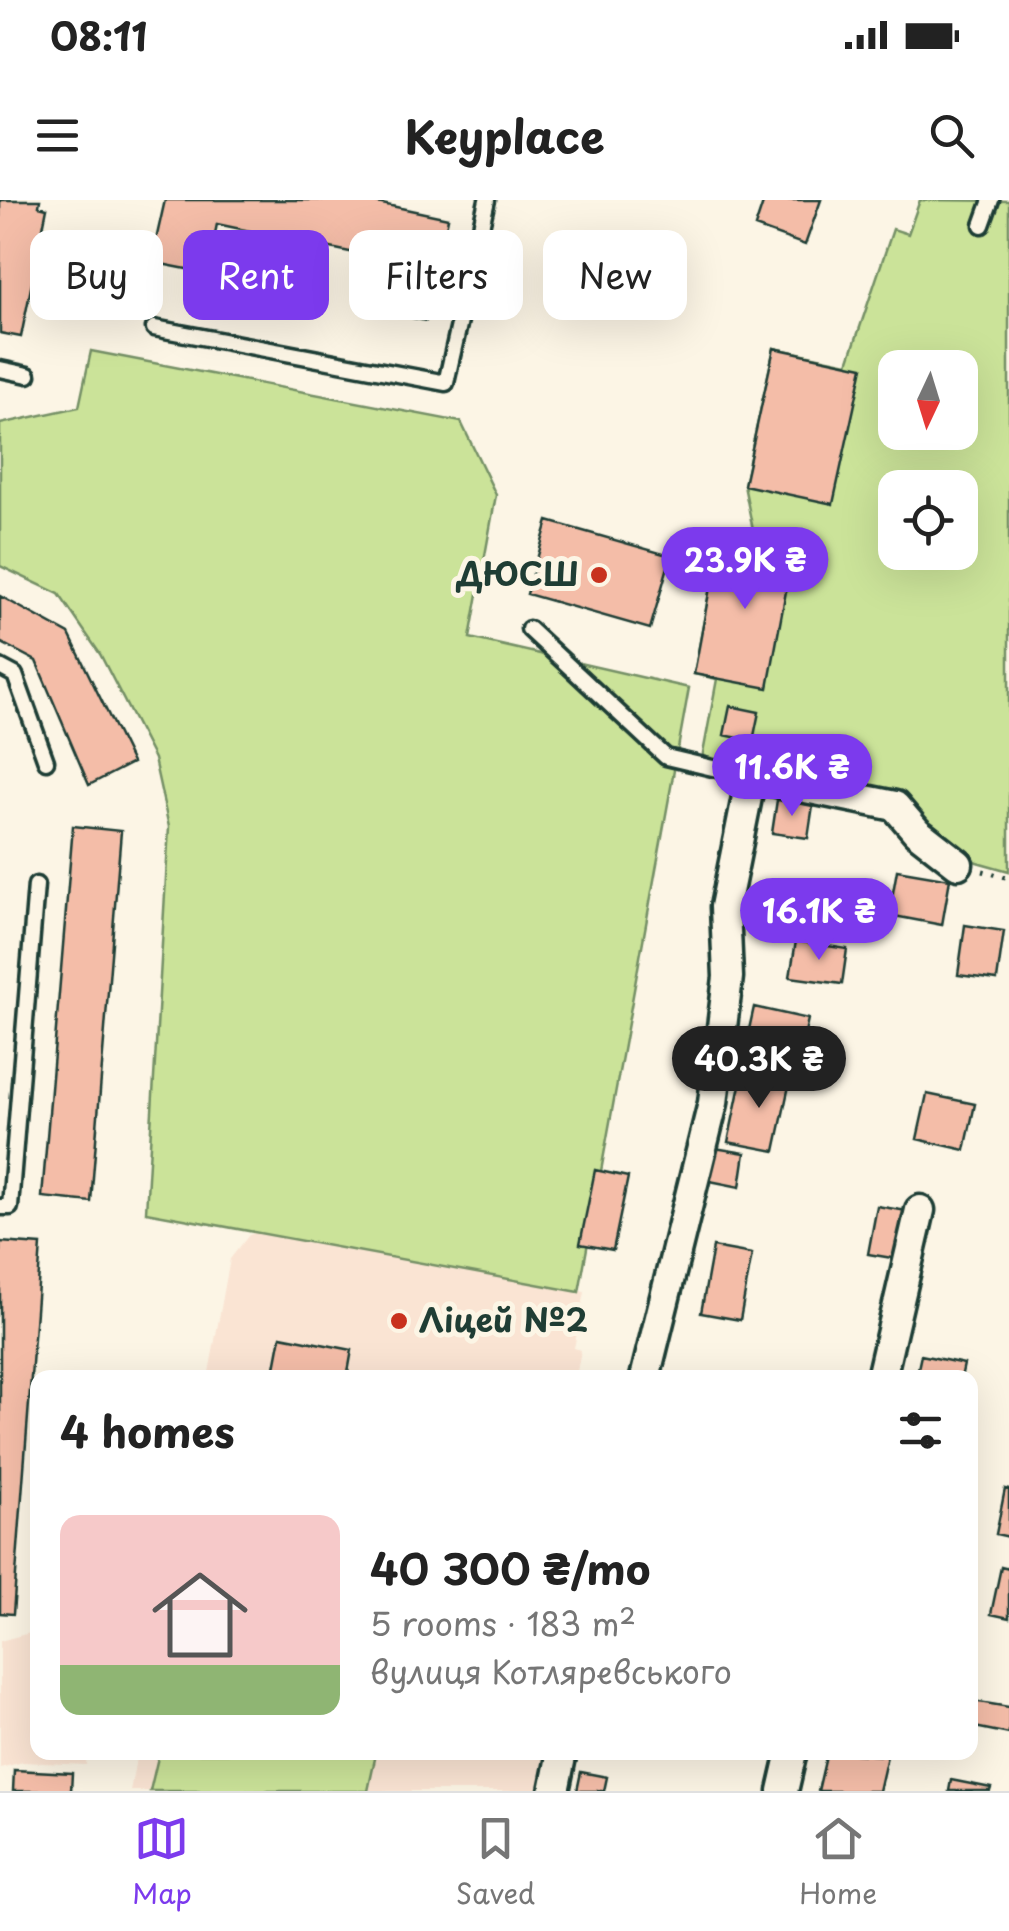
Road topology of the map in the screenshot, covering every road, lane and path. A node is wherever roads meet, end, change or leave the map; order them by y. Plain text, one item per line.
1 (486, 200) edge
2 (991, 200) edge
3 (982, 224) dead end
4 (154, 328) dead end
5 (0, 370) edge
6 (28, 375) dead end
7 (529, 628) dead end
8 (0, 667) edge
9 (46, 761) dead end
10 (751, 778) junction
11 (958, 864) dead end
12 (36, 885) dead end
13 (0, 1207) edge
14 (920, 1210) dead end
15 (647, 1370) edge
16 (882, 1370) edge
17 (560, 1760) edge
18 (790, 1760) edge
19 (554, 1791) edge
20 (783, 1791) edge

1 - 4 lane
2 - 3 lane
5 - 6 lane
7 - 10 lane
8 - 9 lane
10 - 11 street
10 - 15 street
12 - 13 lane
14 - 16 street
17 - 19 street
18 - 20 street

